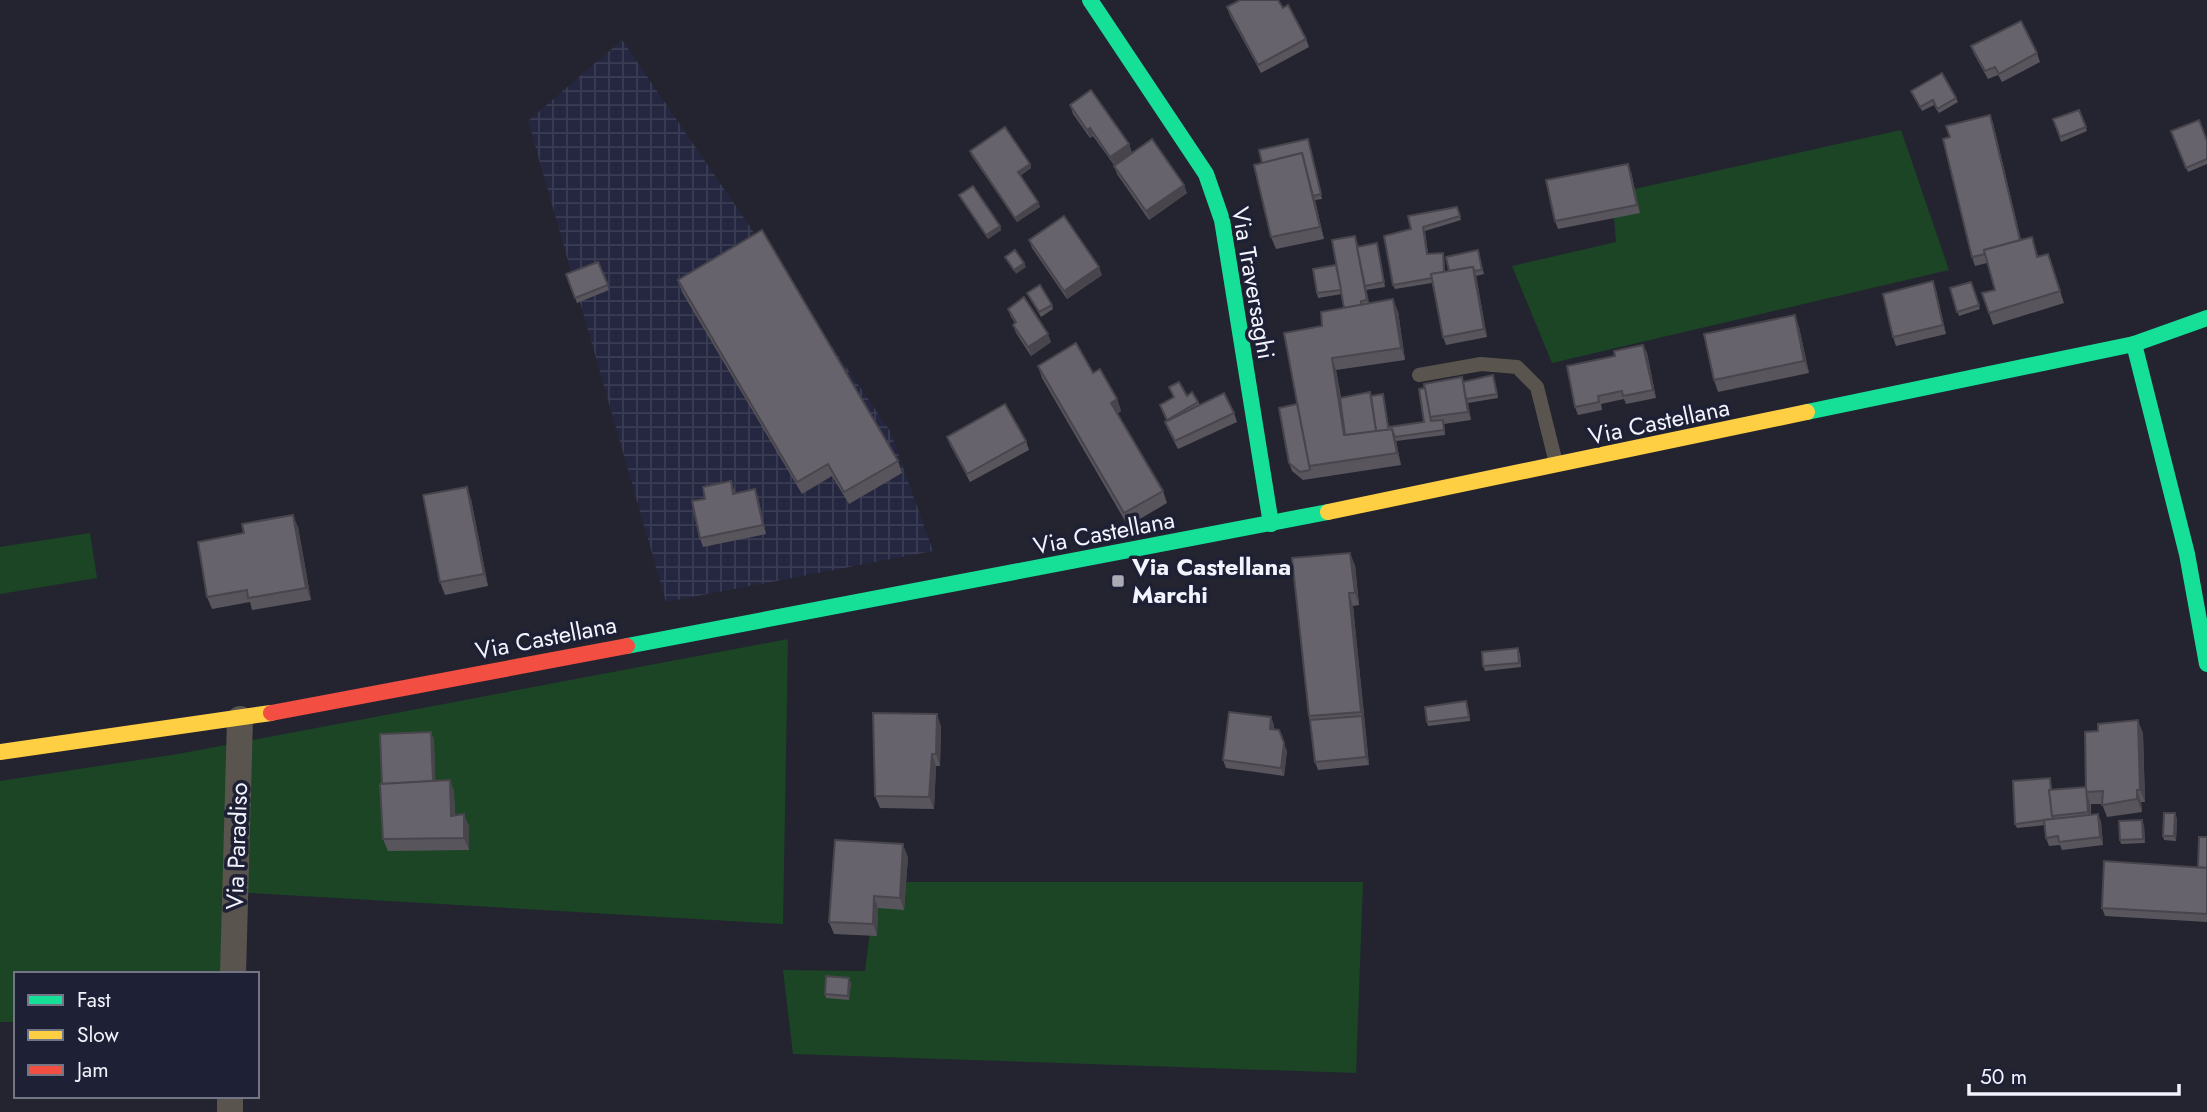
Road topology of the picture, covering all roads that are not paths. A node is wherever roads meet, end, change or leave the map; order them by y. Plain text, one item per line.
1 (1090, 0) edge
2 (2207, 317) edge
3 (2134, 344) junction
4 (1419, 375) dead end
5 (1557, 466) junction
6 (1271, 524) junction
7 (2207, 664) edge
8 (240, 719) junction
9 (0, 752) edge
10 (233, 972) edge

1 - 6 main road, Via Traversaghi
2 - 3 main road, Via Castellana
3 - 5 main road, Via Castellana
3 - 7 main road
4 - 5 lane
5 - 6 main road, Via Castellana
6 - 8 main road, Via Castellana
8 - 9 main road, Via Castellana
8 - 10 street, Via Paradiso

